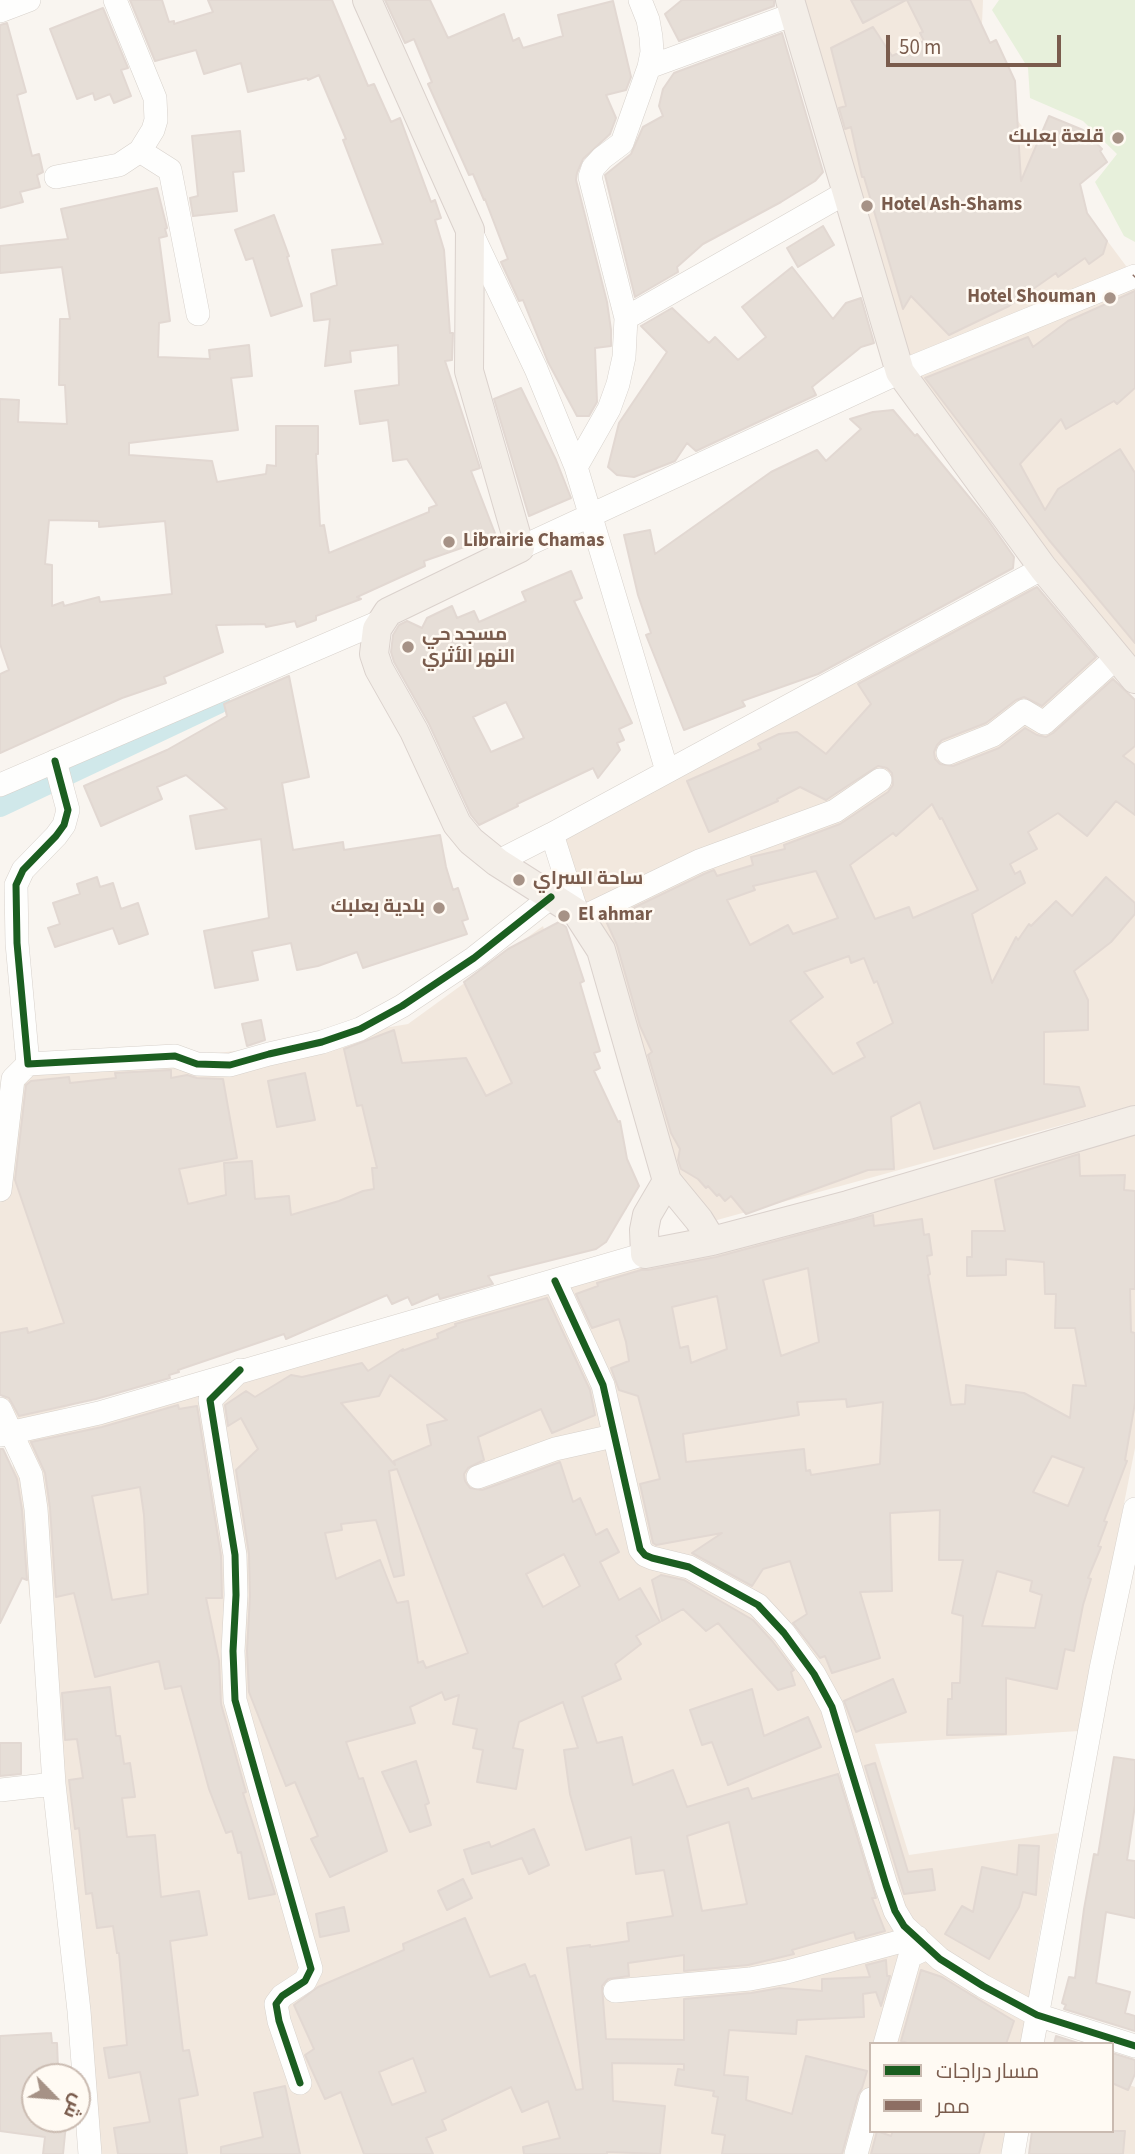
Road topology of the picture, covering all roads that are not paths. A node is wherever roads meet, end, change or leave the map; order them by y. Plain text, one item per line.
1 (29, 0) edge
2 (115, 0) edge
3 (367, 0) edge
4 (640, 0) edge
5 (792, 7) edge
6 (0, 11) edge
7 (649, 67) junction
8 (140, 151) junction
9 (56, 177) dead end
10 (847, 192) junction
11 (470, 230) junction
12 (1135, 276) edge
13 (198, 314) dead end
14 (626, 317) junction
15 (900, 372) junction
16 (576, 467) junction
17 (592, 516) junction
18 (520, 548) junction
19 (1043, 568) junction
20 (379, 622) junction
21 (1117, 657) junction
22 (1135, 679) edge
23 (948, 753) dead end
24 (57, 768) junction
25 (667, 771) junction
26 (880, 780) dead end
27 (0, 785) edge
28 (552, 834) junction
29 (497, 862) junction
30 (551, 897) junction
31 (579, 915) junction
32 (28, 1064) junction
33 (0, 1068) edge
34 (1135, 1120) edge
35 (667, 1181) junction
36 (0, 1190) edge
37 (712, 1241) junction
38 (645, 1254) junction
39 (555, 1281) junction
40 (240, 1370) junction
41 (0, 1409) edge
42 (6, 1433) edge
43 (613, 1436) junction
44 (478, 1477) dead end
45 (1135, 1509) edge
46 (54, 1784) junction
47 (0, 1790) edge
48 (922, 1942) junction
49 (615, 1991) dead end
50 (1037, 2015) junction
51 (886, 2042) edge
52 (1032, 2042) edge
53 (1135, 2046) edge
54 (300, 2083) dead end
55 (869, 2106) edge
56 (1017, 2133) edge
57 (90, 2154) edge
58 (856, 2154) edge
59 (1013, 2154) edge

1 - 6 street
2 - 8 street
3 - 11 main road
4 - 7 street
5 - 7 street
5 - 10 main road
7 - 14 street
8 - 9 street
8 - 13 street
10 - 14 street
10 - 15 main road
11 - 16 street
11 - 18 main road
12 - 15 street
14 - 16 street
15 - 17 street
15 - 19 main road
16 - 17 street
17 - 18 street
17 - 25 street
18 - 20 main road
19 - 21 main road
19 - 25 street
20 - 24 street
20 - 29 main road
21 - 22 main road
21 - 23 street
24 - 27 street
24 - 32 street
25 - 28 street
26 - 31 street
28 - 29 street
28 - 31 street
29 - 30 main road
30 - 31 main road
30 - 32 street
31 - 35 main road
32 - 33 street
32 - 36 street
34 - 37 main road
35 - 37 main road
35 - 38 main road
37 - 38 main road
38 - 39 street
39 - 40 street
39 - 43 street
40 - 42 street
40 - 54 street
41 - 42 street
42 - 46 street
43 - 44 street
43 - 48 street
45 - 50 street
46 - 47 street
46 - 57 street
48 - 49 street
48 - 50 street
48 - 51 street
50 - 52 street
50 - 53 street
55 - 58 street
56 - 59 street

